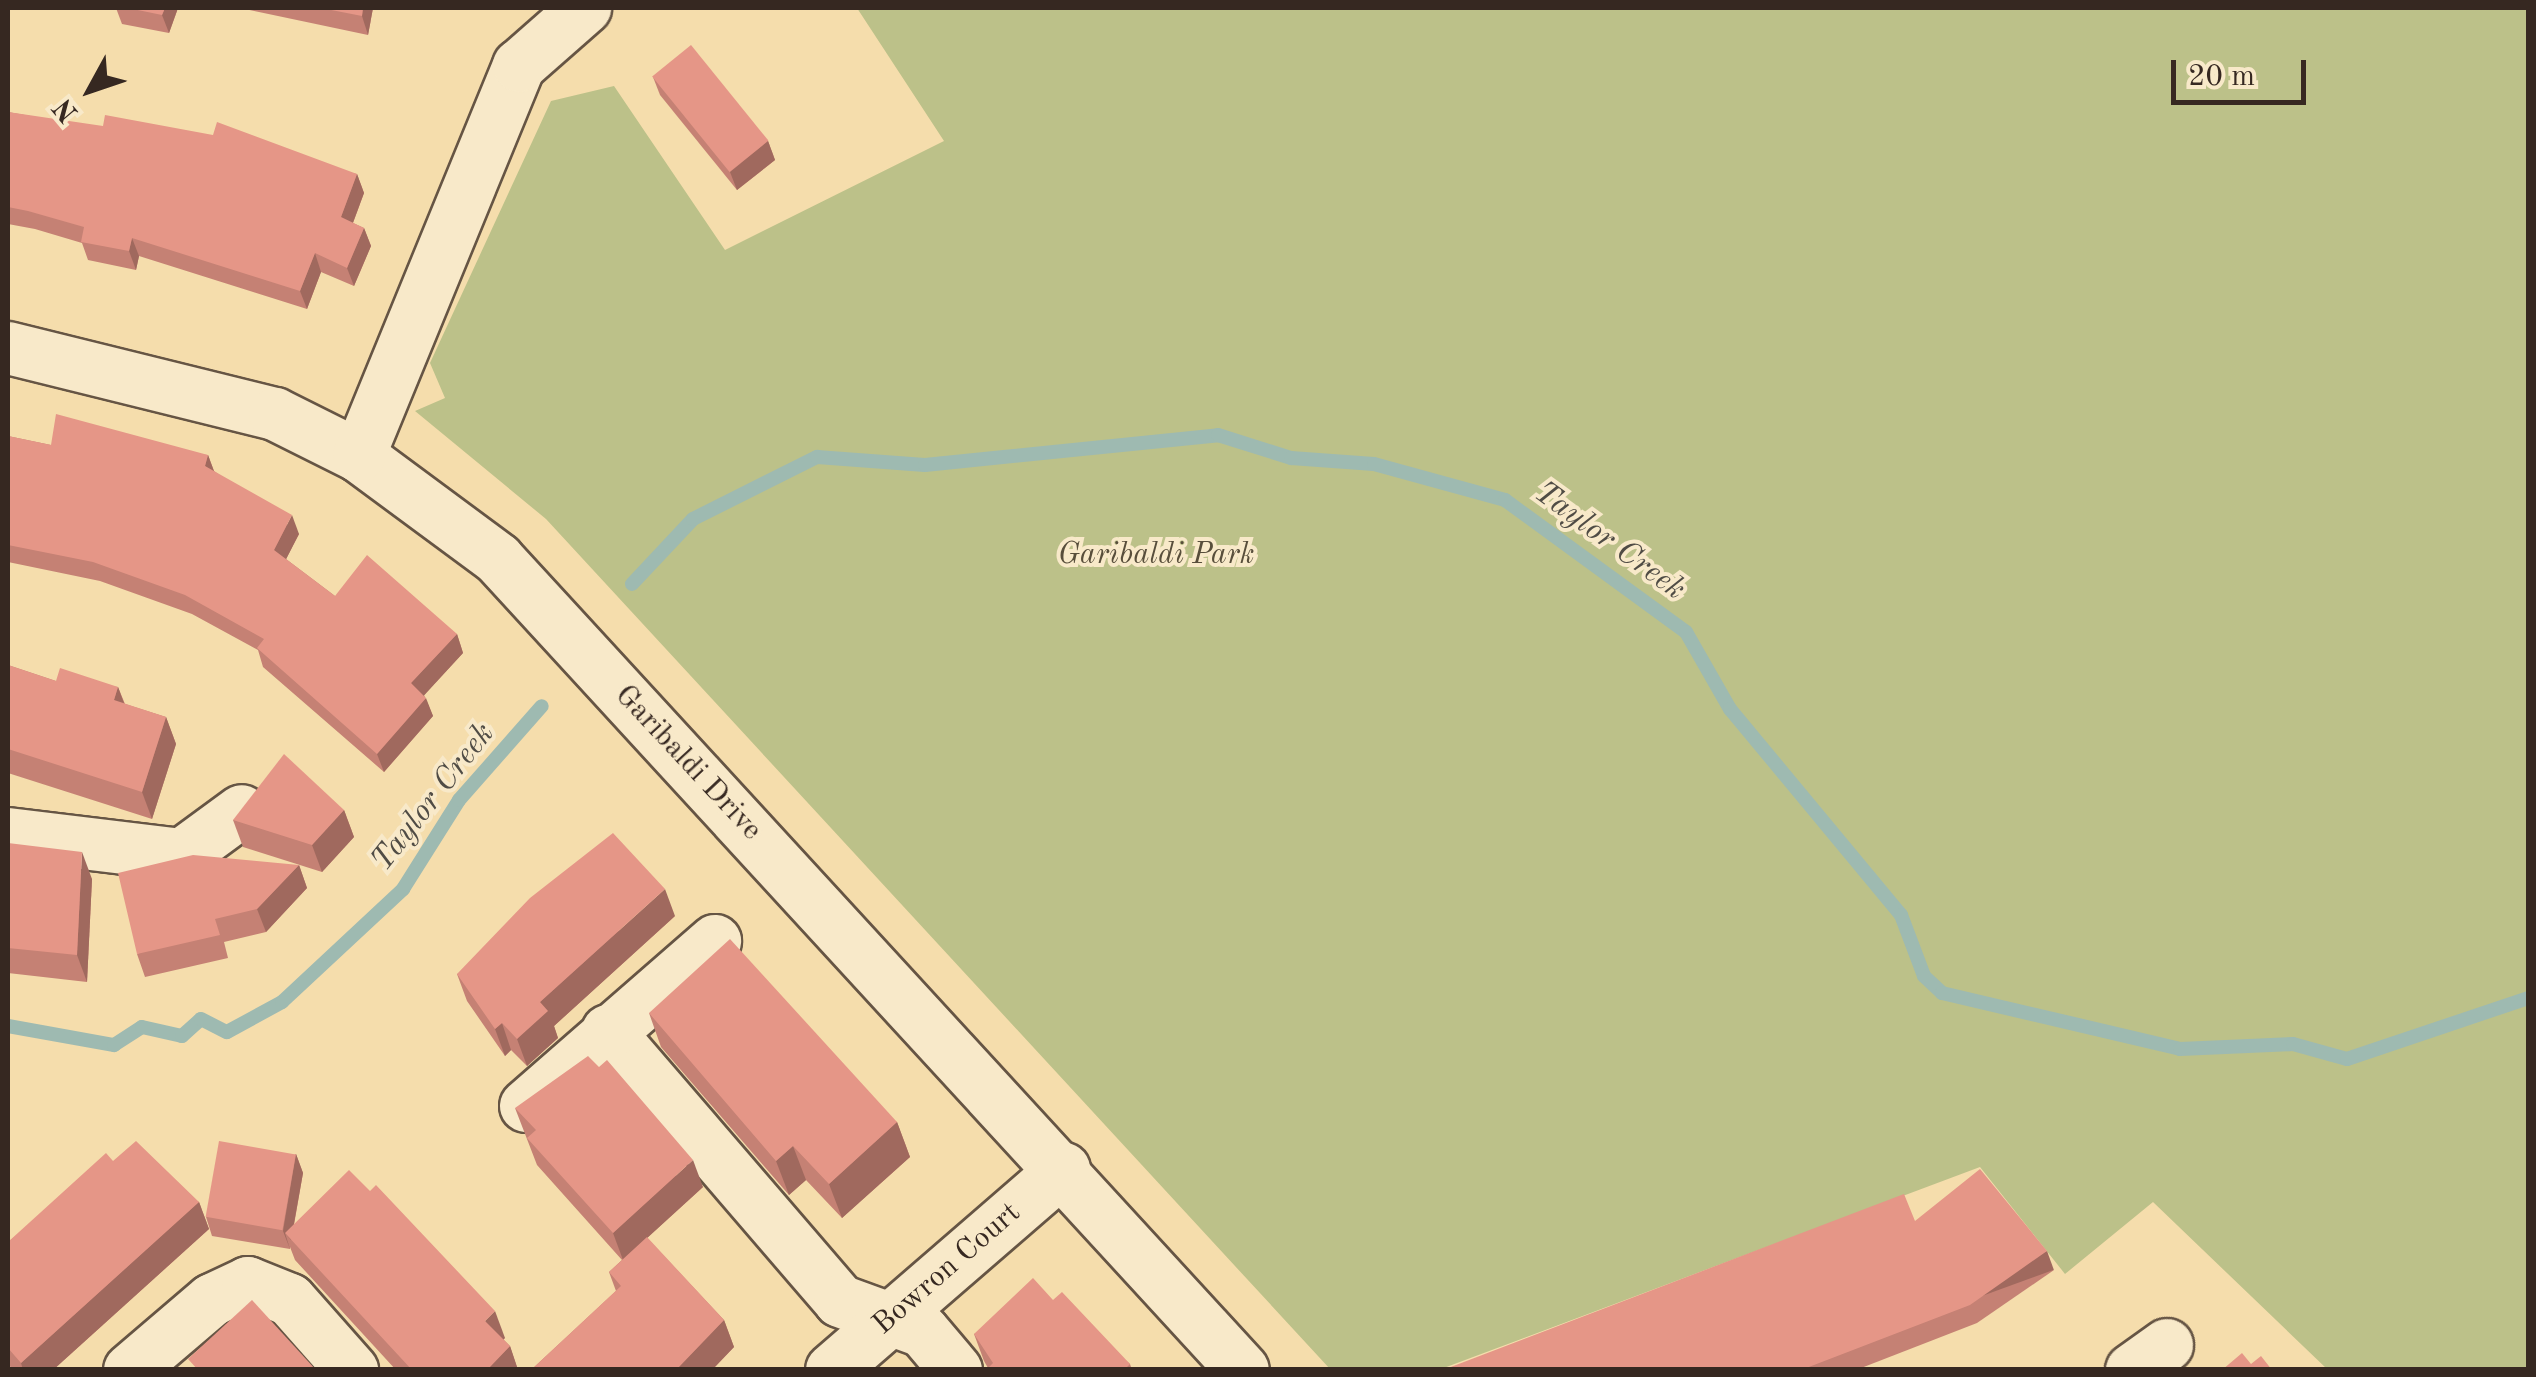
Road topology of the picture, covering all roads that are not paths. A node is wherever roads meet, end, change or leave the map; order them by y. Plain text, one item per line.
1 (586, 8) edge
2 (8, 348) edge
3 (359, 456) junction
4 (242, 812) edge
5 (8, 834) edge
6 (716, 942) dead end
7 (608, 1031) junction
8 (526, 1106) edge
9 (1064, 1169) junction
10 (887, 1319) junction
11 (130, 1370) edge
12 (352, 1370) edge
13 (832, 1370) edge
14 (956, 1370) edge
15 (1243, 1370) edge

1 - 3 street
2 - 3 street, Garibaldi Drive
3 - 9 street, Garibaldi Drive
4 - 5 street
6 - 7 street
7 - 8 street
7 - 10 street
9 - 10 street, Bowron Court
9 - 15 street, Garibaldi Drive
10 - 13 street, Bowron Court
10 - 14 street
11 - 12 street

